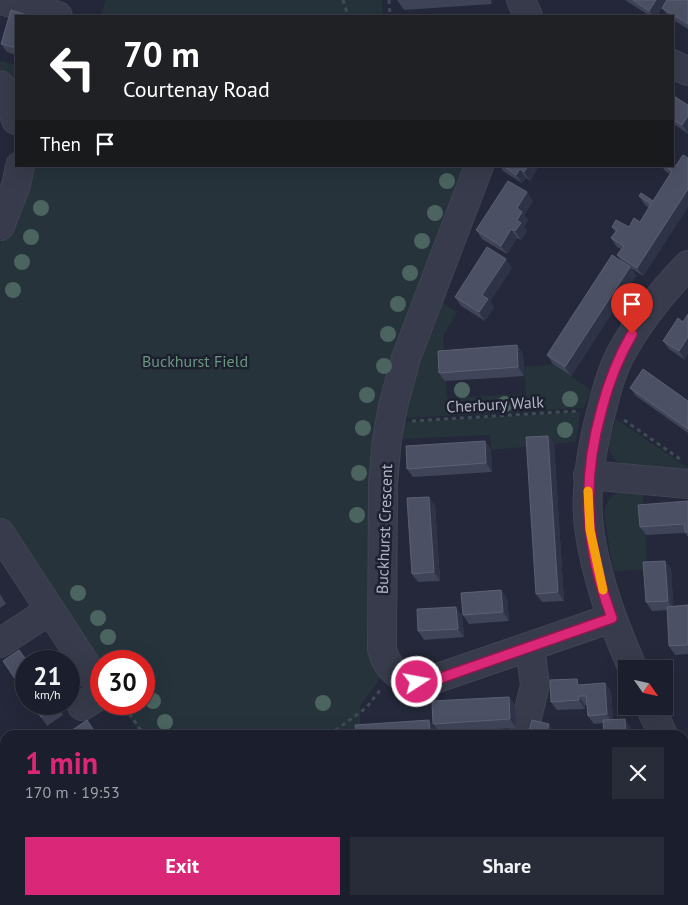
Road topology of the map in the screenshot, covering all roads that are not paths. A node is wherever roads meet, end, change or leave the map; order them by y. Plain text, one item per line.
1 (0, 0) edge
2 (520, 0) edge
3 (54, 15) edge
4 (528, 15) edge
5 (674, 65) edge
6 (688, 71) edge
7 (0, 85) edge
8 (15, 117) edge
9 (20, 167) edge
10 (479, 167) edge
11 (0, 226) edge
12 (688, 265) edge
13 (687, 474) edge
14 (588, 475) junction
15 (0, 533) edge
16 (50, 610) junction
17 (612, 618) junction
18 (0, 643) edge
19 (530, 647) junction
20 (629, 660) edge
21 (90, 680) edge
22 (654, 715) edge
23 (524, 730) edge
24 (661, 730) edge

1 - 3 street
2 - 4 street
5 - 6 street
7 - 8 street
9 - 11 street
10 - 19 street, Buckhurst Crescent
12 - 14 street
13 - 14 street
14 - 17 street
15 - 16 street
16 - 18 street
16 - 21 street
17 - 19 street
17 - 20 street
19 - 23 street
22 - 24 street

